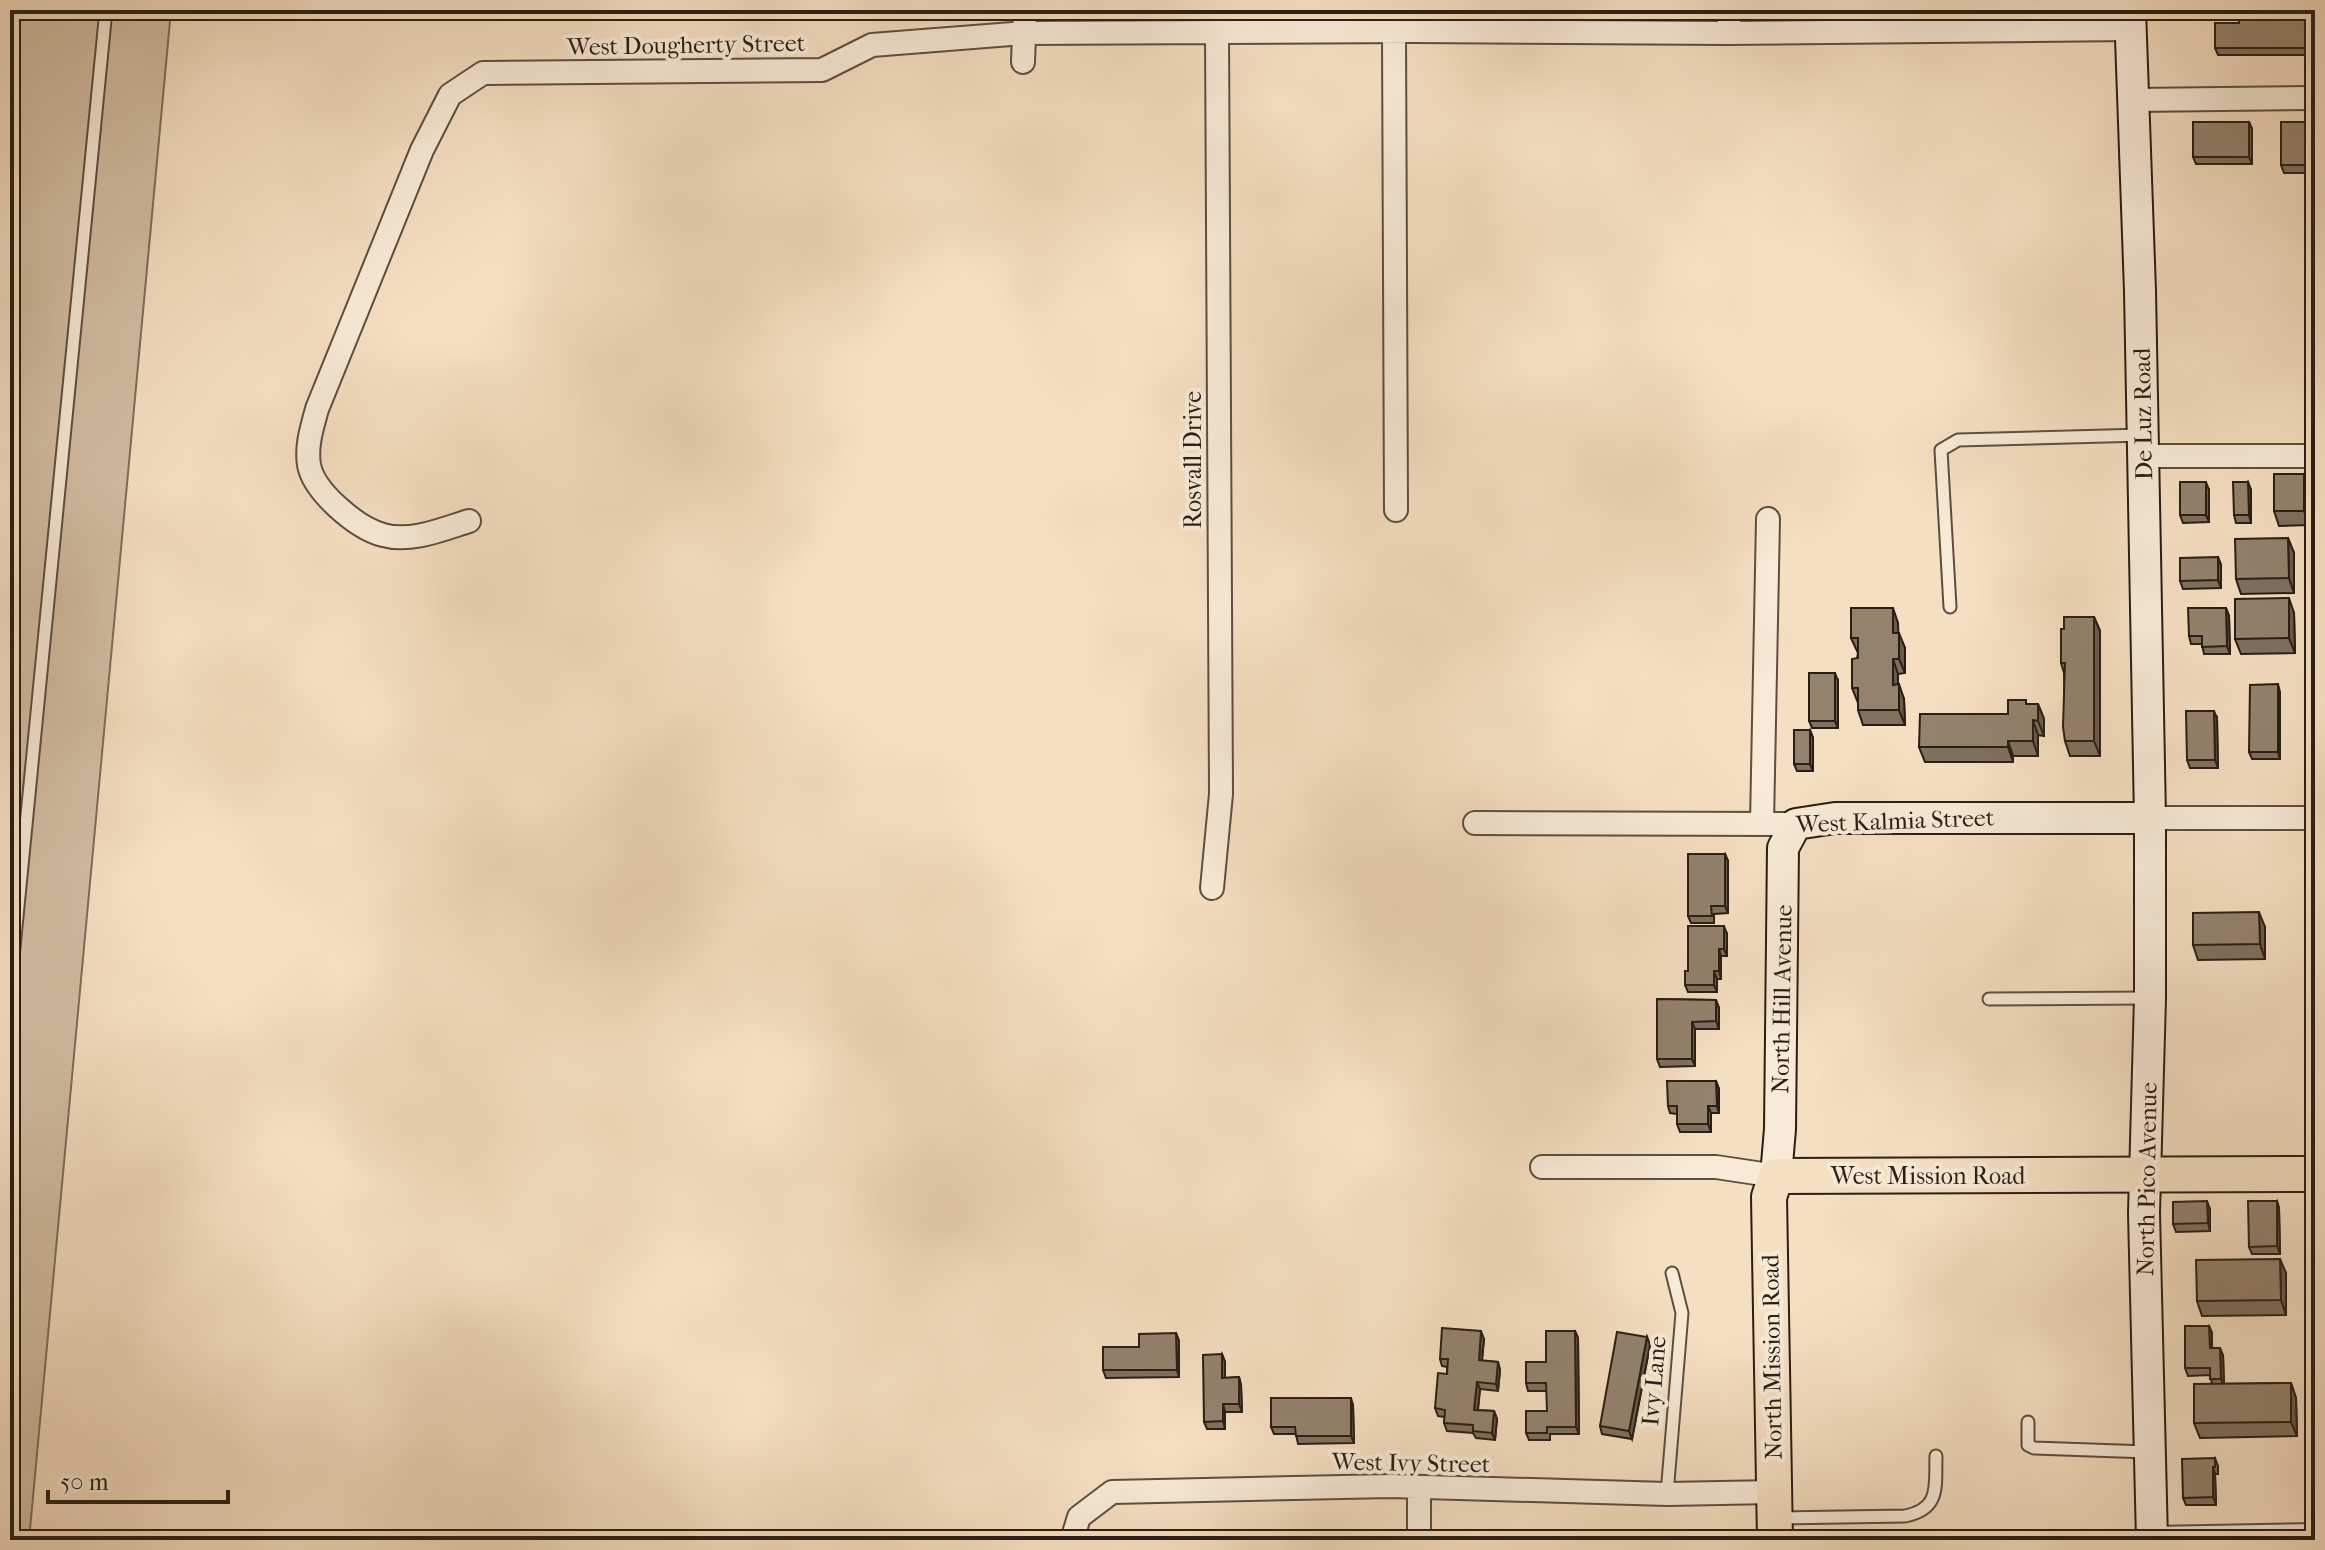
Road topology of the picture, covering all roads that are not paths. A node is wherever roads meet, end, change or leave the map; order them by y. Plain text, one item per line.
1 (106, 10) edge
2 (1025, 10) edge
3 (1729, 10) edge
4 (2131, 20) edge
5 (1407, 24) edge
6 (1217, 32) junction
7 (1025, 33) junction
8 (1729, 33) junction
9 (1023, 62) dead end
10 (2311, 98) dead end
11 (2134, 100) junction
12 (2143, 446) junction
13 (2315, 456) edge
14 (1396, 510) dead end
15 (1768, 519) dead end
16 (469, 521) dead end
17 (1950, 607) dead end
18 (2150, 818) junction
19 (2315, 818) edge
20 (1475, 823) dead end
21 (1762, 823) junction
22 (1796, 824) junction
23 (1212, 888) dead end
24 (10, 988) edge
25 (2150, 998) junction
26 (1989, 999) dead end
27 (1542, 1167) dead end
28 (2315, 1174) edge
29 (2145, 1175) junction
30 (1776, 1176) junction
31 (1672, 1273) dead end
32 (2028, 1422) dead end
33 (2148, 1452) junction
34 (1936, 1456) dead end
35 (1419, 1488) junction
36 (1667, 1494) junction
37 (1775, 1517) edge
38 (2315, 1535) edge
39 (2152, 1539) edge
40 (1072, 1540) edge
41 (1419, 1540) edge

1 - 24 lane
2 - 7 street
3 - 8 street
4 - 8 street, West Dougherty Street
4 - 11 main road, De Luz Road
5 - 6 street, West Dougherty Street
5 - 8 street, West Dougherty Street
5 - 14 street
6 - 7 street, West Dougherty Street
6 - 23 street, Rosvall Drive
7 - 9 street
7 - 16 street, West Dougherty Street
10 - 11 street
11 - 12 main road, De Luz Road
12 - 13 street
12 - 17 lane
12 - 18 main road, De Luz Road
15 - 21 street
18 - 19 street, West Kalmia Street
18 - 22 main road, West Kalmia Street
18 - 25 main road, North Pico Avenue
20 - 21 street, West Kalmia Street
21 - 22 street, West Kalmia Street
22 - 30 main road, North Hill Avenue
25 - 26 lane
25 - 29 main road, North Pico Avenue
27 - 30 street, West Mission Road
28 - 29 main road, West Mission Road
29 - 30 main road, West Mission Road
29 - 33 main road, North Pico Avenue
30 - 37 main road, North Mission Road
31 - 36 lane, Ivy Lane
32 - 33 lane
33 - 39 main road, North Pico Avenue
34 - 37 lane
35 - 36 street, West Ivy Street
35 - 40 street, West Ivy Street
35 - 41 street
36 - 37 street, West Ivy Street
38 - 39 street

